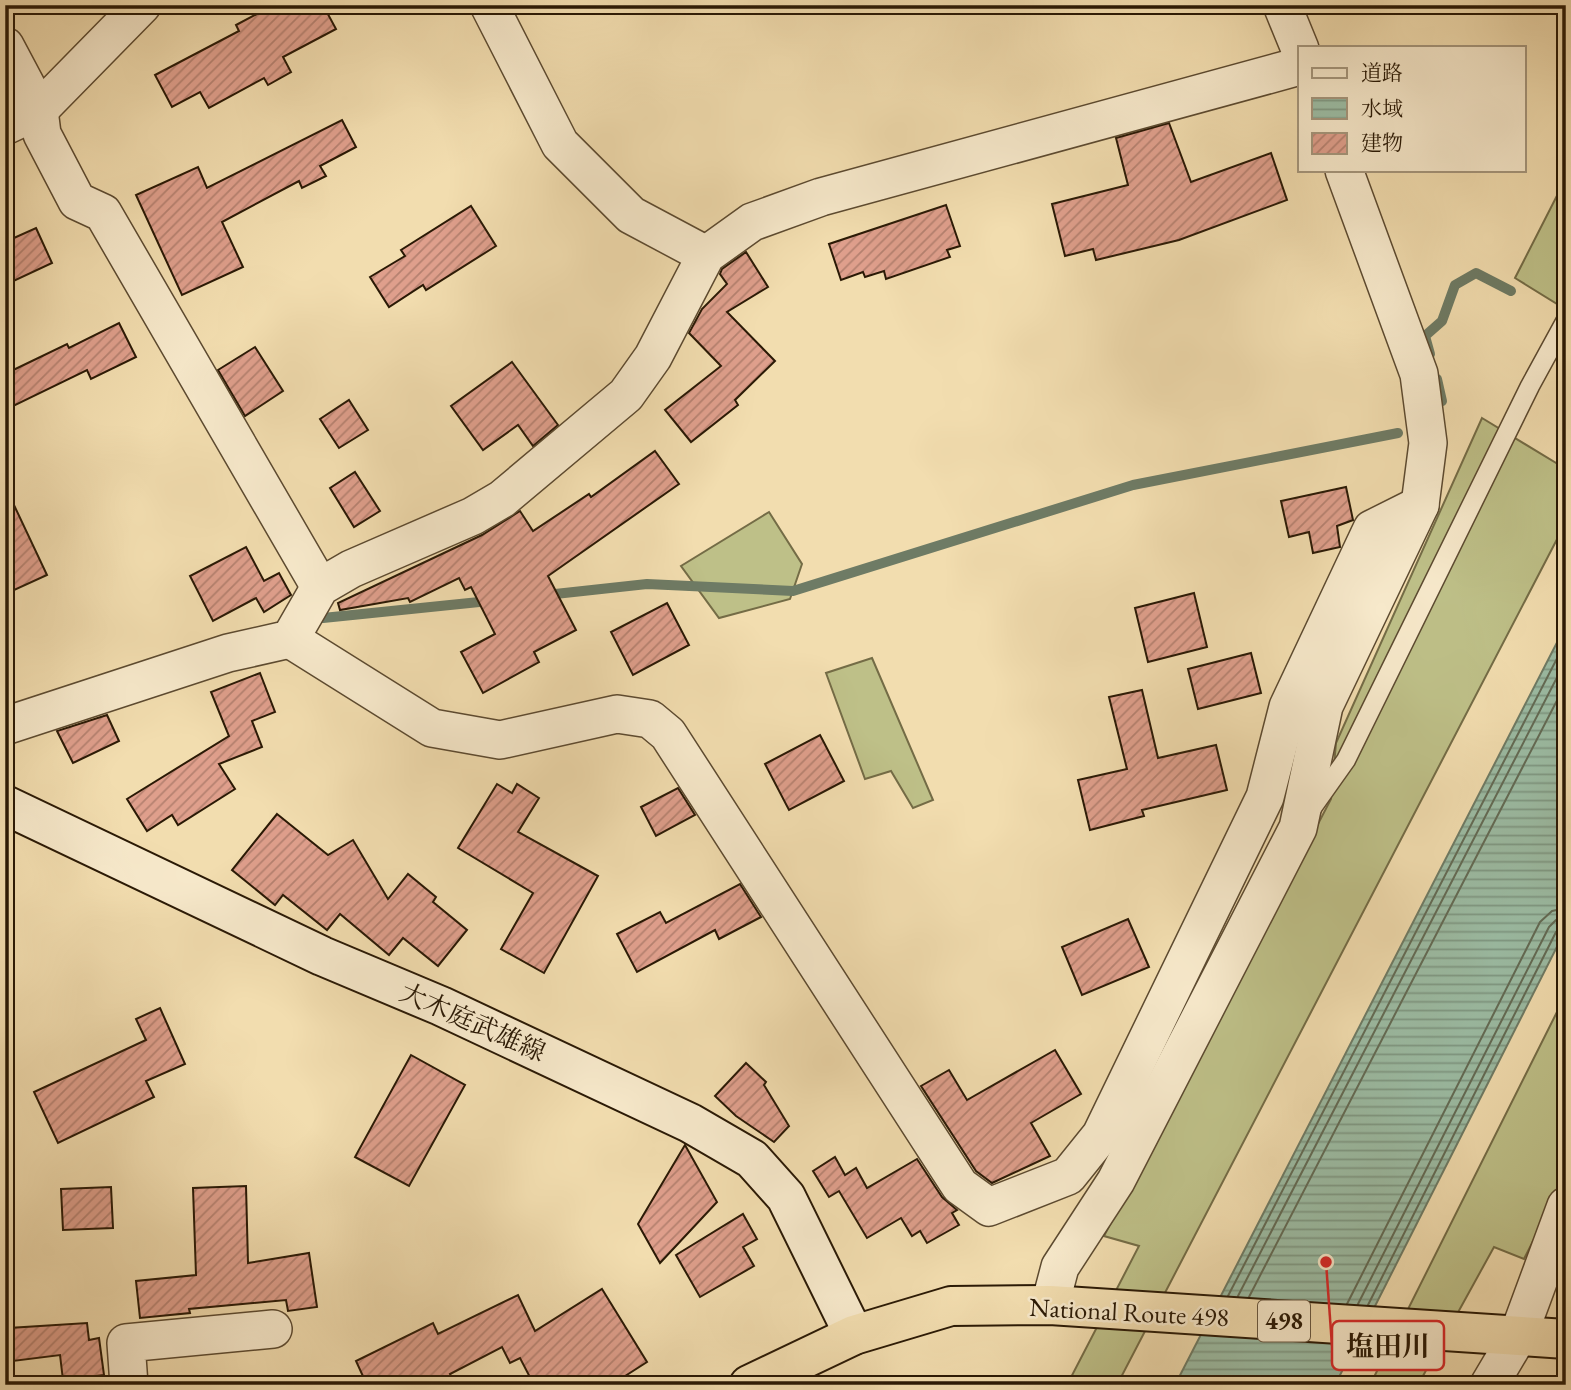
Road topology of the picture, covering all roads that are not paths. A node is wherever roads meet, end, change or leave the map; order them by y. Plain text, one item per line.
1 (142, 5) edge
2 (489, 5) edge
3 (1282, 5) edge
4 (5, 46) edge
5 (1299, 46) edge
6 (1298, 67) edge
7 (39, 110) junction
8 (5, 126) edge
9 (1345, 172) edge
10 (706, 254) junction
11 (1566, 320) edge
12 (1420, 505) junction
13 (320, 587) junction
14 (290, 639) junction
15 (5, 726) edge
16 (5, 806) edge
17 (1298, 828) junction
18 (1566, 1206) edge
19 (1050, 1305) junction
20 (274, 1329) dead end
21 (854, 1335) junction
22 (1518, 1336) junction
23 (1566, 1339) edge
24 (129, 1385) edge
25 (749, 1385) edge
26 (1489, 1385) edge

1 - 7 street
2 - 10 street
3 - 5 street
4 - 7 street
6 - 10 street
7 - 8 street
7 - 13 street
9 - 12 street
10 - 13 street
11 - 17 lane
12 - 14 street
12 - 17 street
13 - 14 street
14 - 15 street
16 - 21 main road, 大木庭武雄線
17 - 19 street
18 - 22 street
19 - 21 highway, National Route 498 / 498
19 - 22 highway, National Route 498 / 498
20 - 24 street
21 - 25 highway, National Route 498 / 498
22 - 23 highway, National Route 498 / 498
22 - 26 street

